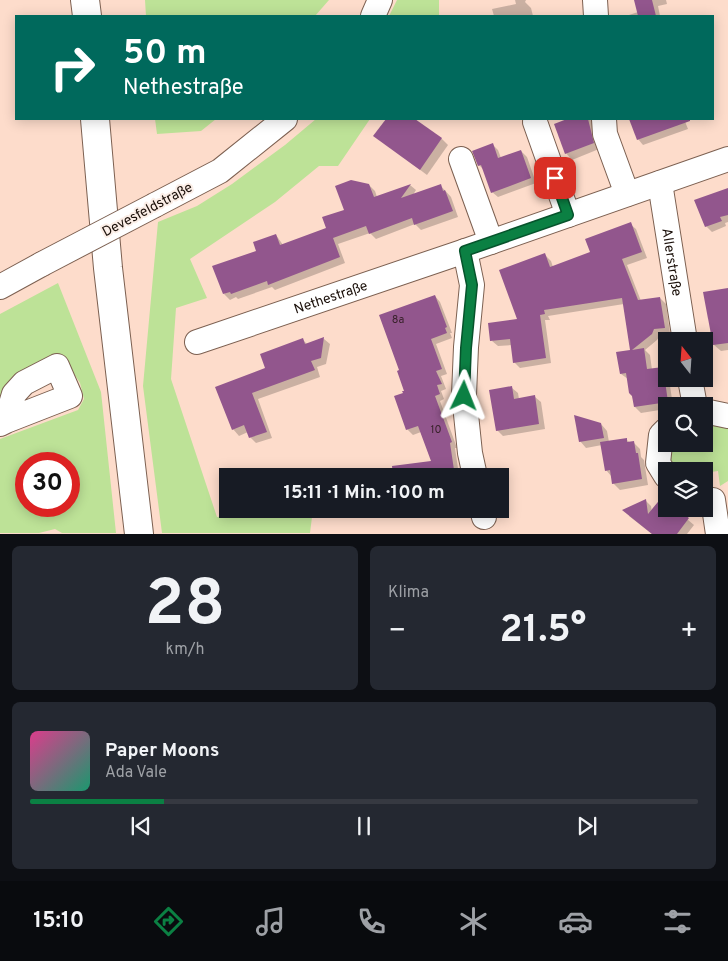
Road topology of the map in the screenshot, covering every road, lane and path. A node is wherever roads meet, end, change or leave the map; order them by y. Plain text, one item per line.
1 (86, 0) edge
2 (380, 0) edge
3 (595, 0) edge
4 (87, 15) edge
5 (372, 15) edge
6 (596, 15) edge
7 (95, 120) edge
8 (284, 120) edge
9 (604, 120) edge
10 (535, 122) dead end
11 (728, 159) edge
12 (461, 160) dead end
13 (660, 183) junction
14 (627, 194) junction
15 (568, 215) junction
16 (491, 242) junction
17 (465, 251) junction
18 (0, 287) edge
19 (684, 332) edge
20 (197, 342) dead end
21 (713, 413) edge
22 (728, 416) edge
23 (473, 468) edge
24 (715, 496) edge
25 (138, 534) edge
26 (718, 534) edge

1 - 4 highway
2 - 5 street
3 - 6 street
7 - 25 highway
8 - 18 street, Devesfeldstraße, bridge
9 - 14 street
10 - 15 street
11 - 13 street, Nethestraße
12 - 16 street
13 - 14 street, Nethestraße
13 - 19 street, Allerstraße
14 - 15 street, Nethestraße
15 - 16 street, Nethestraße
16 - 17 street, Nethestraße
17 - 20 street, Nethestraße
17 - 23 street
21 - 22 street
24 - 26 street

